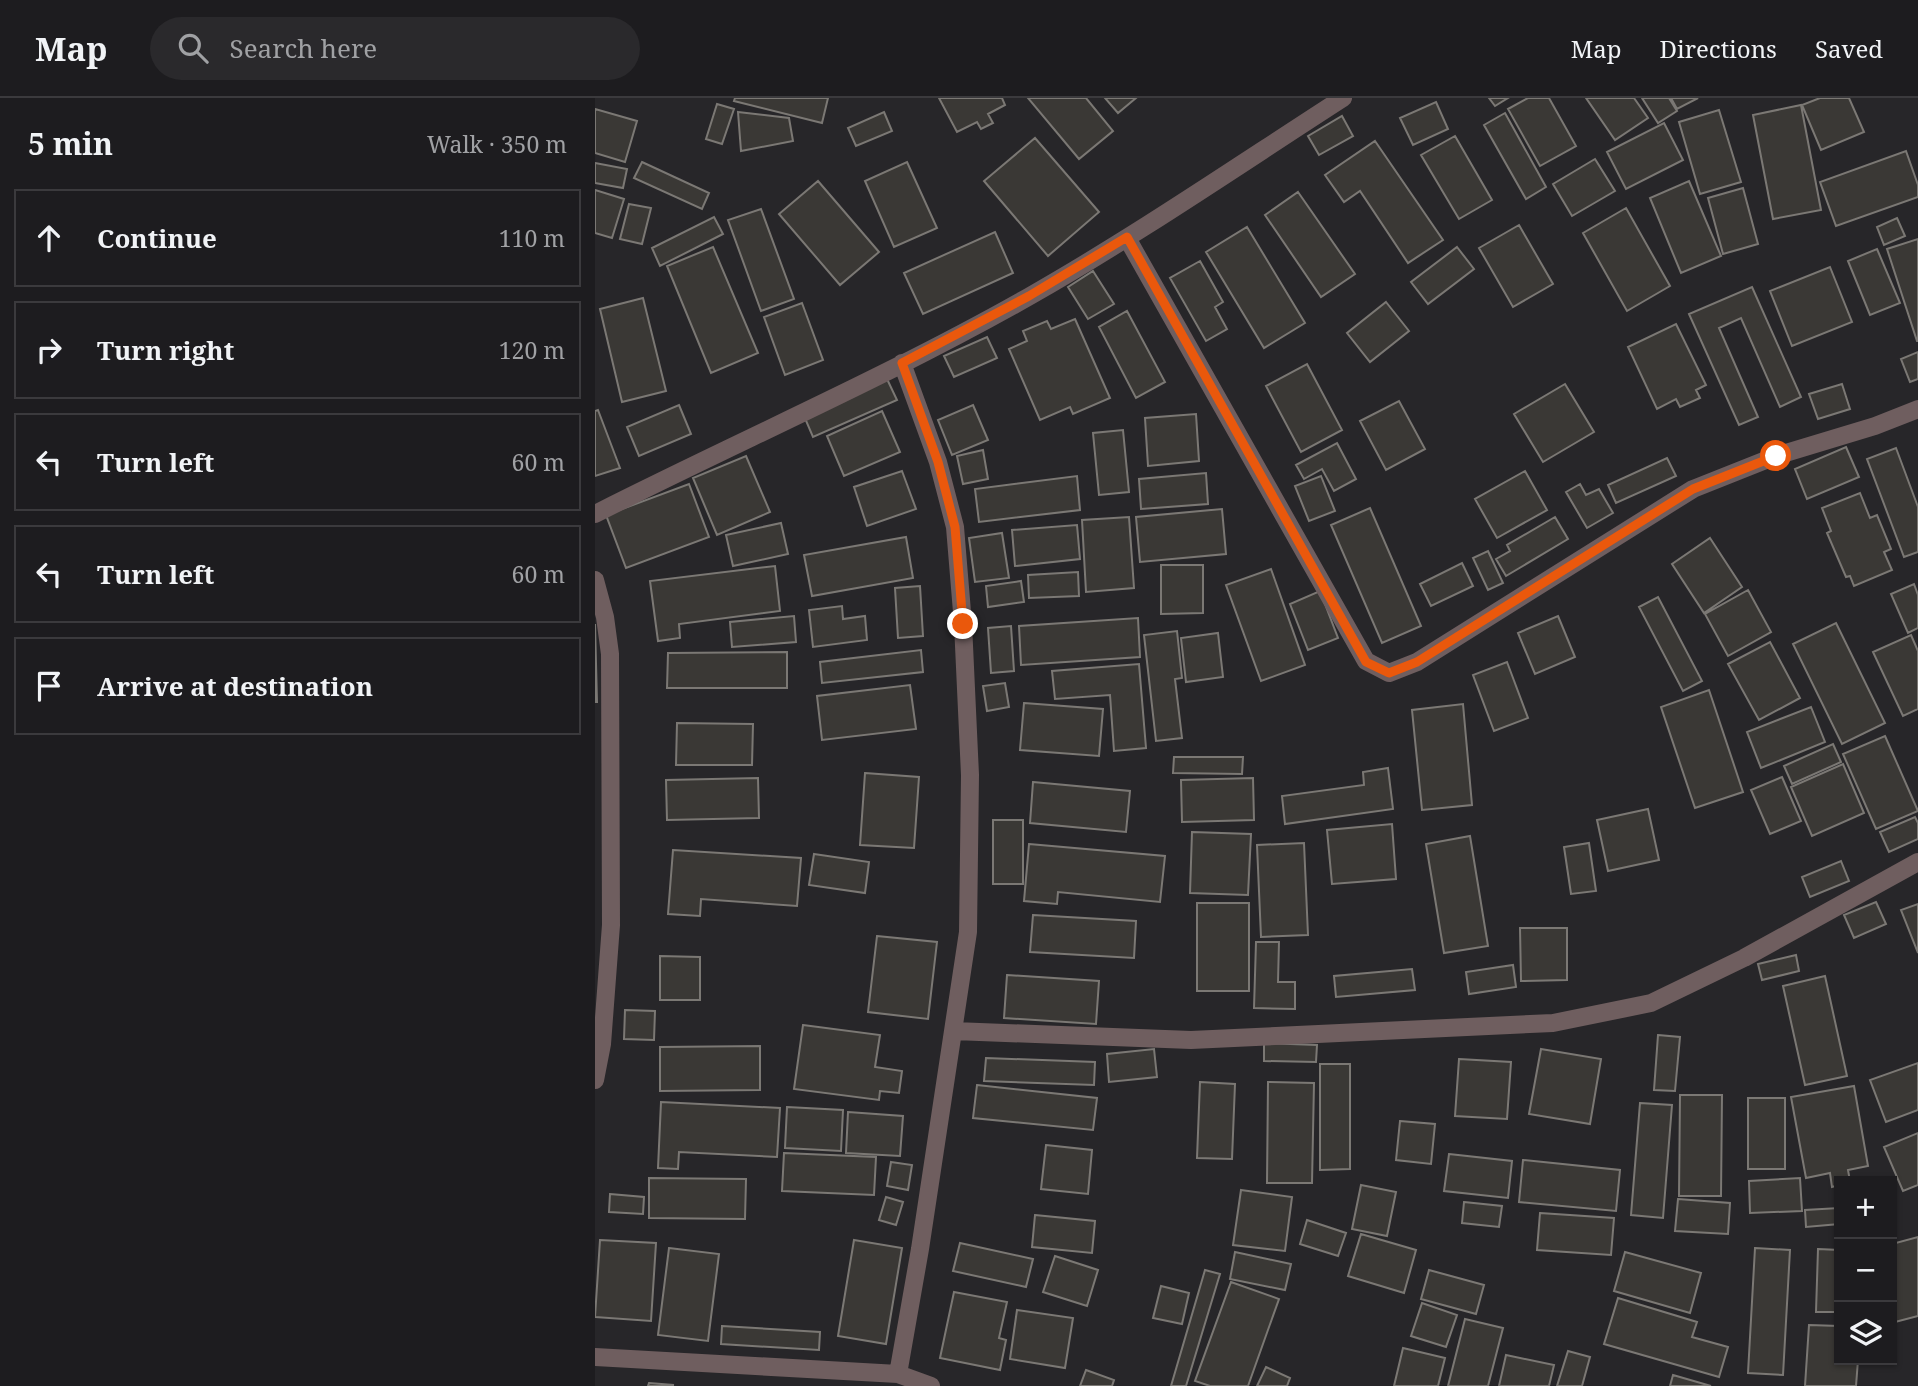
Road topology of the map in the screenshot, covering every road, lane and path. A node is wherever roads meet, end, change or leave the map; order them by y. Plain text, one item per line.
1 (1343, 98) edge
2 (1127, 237) junction
3 (902, 363) junction
4 (1918, 409) edge
5 (595, 514) edge
6 (595, 580) edge
7 (1918, 862) edge
8 (954, 1031) junction
9 (595, 1080) edge
10 (595, 1357) edge
11 (898, 1374) junction
12 (931, 1386) edge

1 - 2 street
2 - 3 street
2 - 4 street
3 - 5 street
3 - 8 street
6 - 9 street
7 - 8 street
8 - 11 street
10 - 11 street
11 - 12 street

